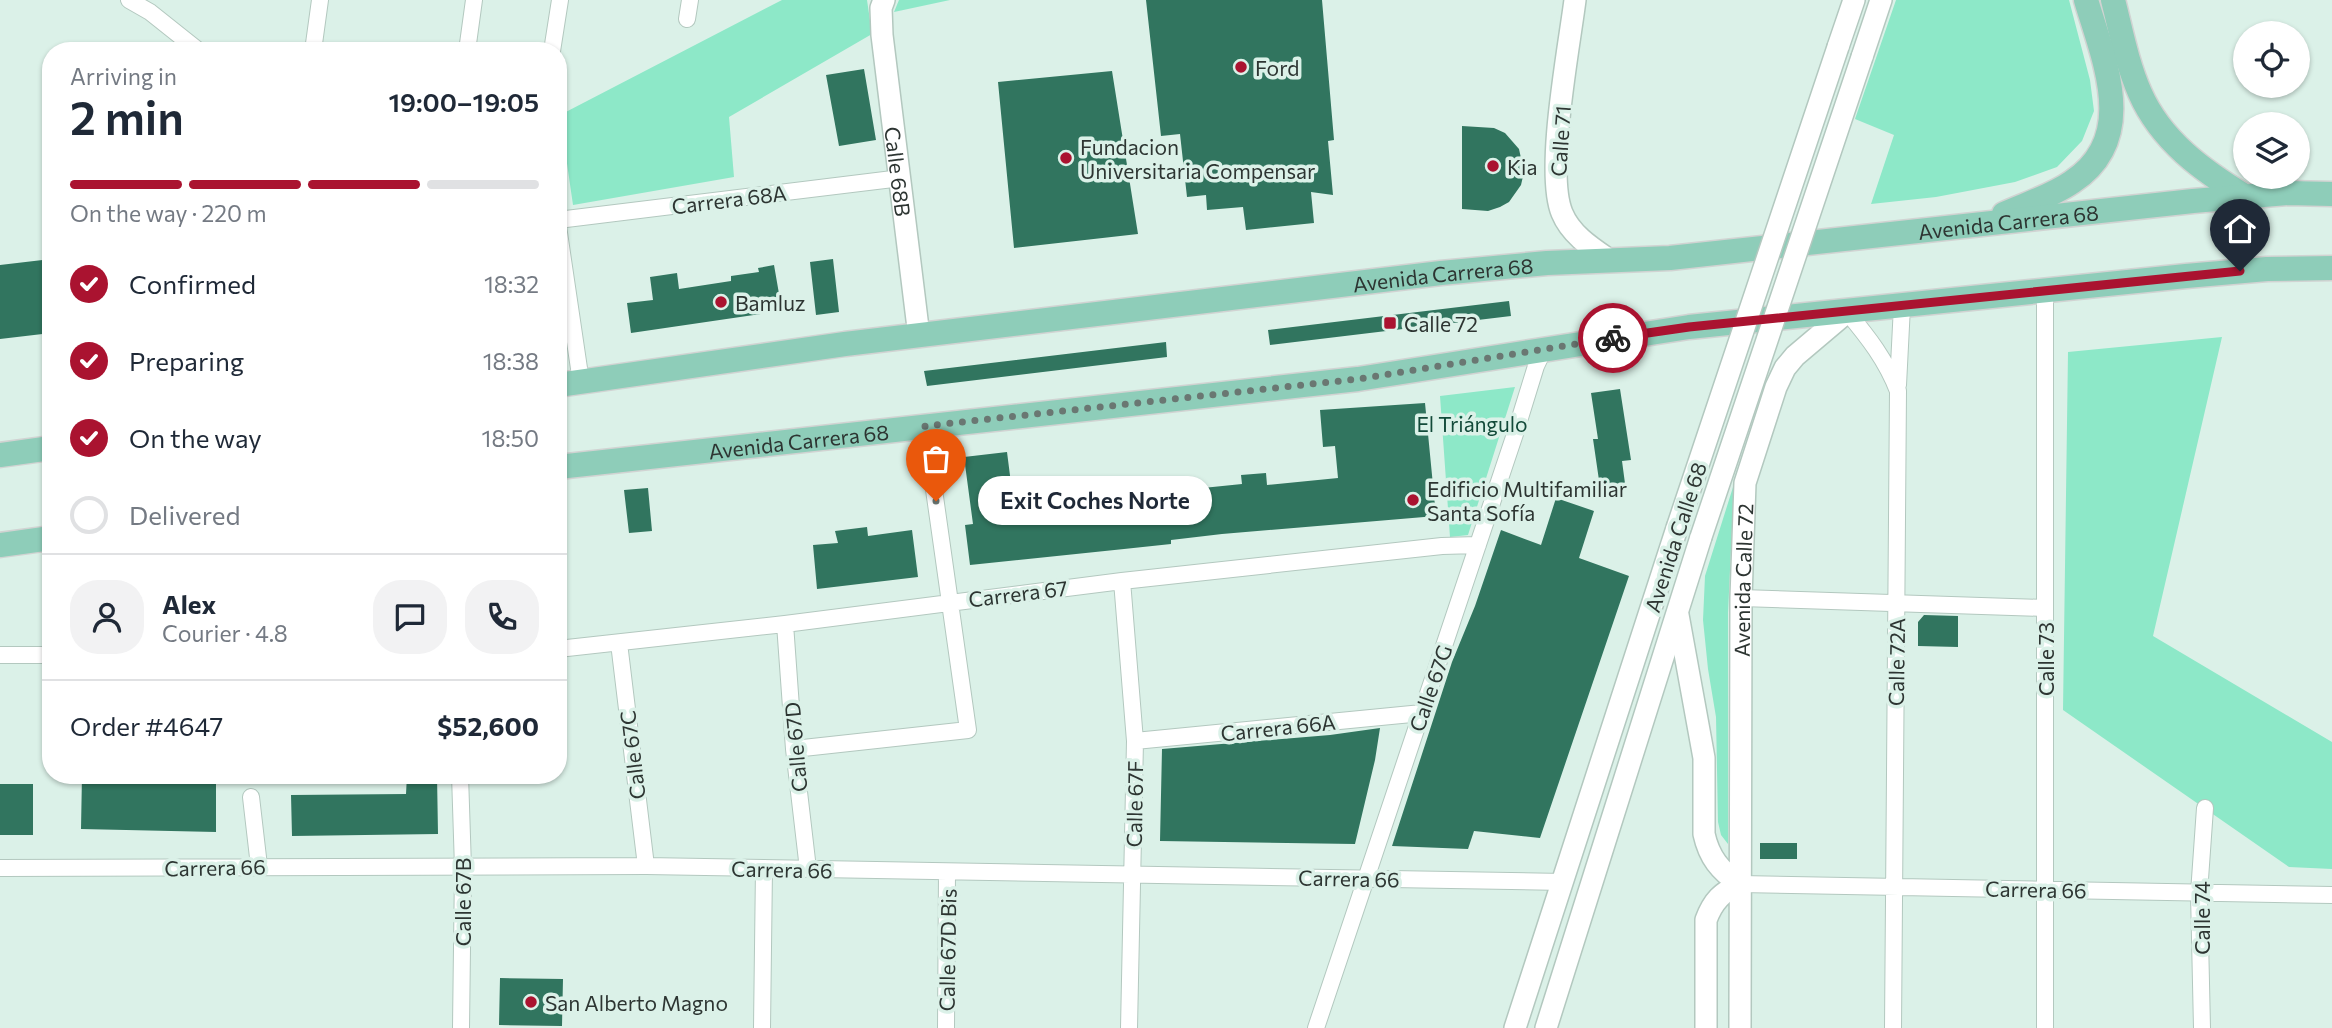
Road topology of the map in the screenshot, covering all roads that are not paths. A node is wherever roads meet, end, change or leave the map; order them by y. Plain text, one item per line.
1 (128, 0) edge
2 (320, 0) edge
3 (474, 0) edge
4 (560, 0) edge
5 (690, 0) edge
6 (1575, 0) edge
7 (1854, 0) edge
8 (1881, 0) edge
9 (2085, 0) edge
10 (2113, 0) edge
11 (883, 4) edge
12 (687, 19) dead end
13 (188, 42) edge
14 (314, 42) edge
15 (468, 42) edge
16 (553, 42) edge
17 (901, 178) junction
18 (2332, 194) edge
19 (2246, 197) junction
20 (567, 219) edge
21 (1981, 223) junction
22 (1611, 261) junction
23 (2332, 268) edge
24 (2045, 290) junction
25 (1902, 306) junction
26 (1847, 312) junction
27 (919, 335) junction
28 (567, 344) edge
29 (1544, 349) junction
30 (570, 384) edge
31 (1898, 391) junction
32 (925, 426) junction
33 (42, 449) edge
34 (0, 455) edge
35 (567, 466) edge
36 (42, 539) edge
37 (0, 545) edge
38 (1478, 545) junction
39 (1122, 581) junction
40 (1741, 598) junction
41 (949, 602) junction
42 (1897, 603) junction
43 (2045, 608) junction
44 (1678, 613) junction
45 (785, 624) junction
46 (619, 643) junction
47 (567, 648) edge
48 (0, 655) edge
49 (42, 655) edge
50 (1422, 713) junction
51 (1135, 741) junction
52 (794, 749) junction
53 (460, 784) edge
54 (251, 797) dead end
55 (2205, 808) dead end
56 (259, 866) junction
57 (646, 866) junction
58 (0, 868) edge
59 (463, 868) junction
60 (764, 868) junction
61 (808, 869) junction
62 (947, 872) junction
63 (1134, 875) junction
64 (1366, 879) junction
65 (1564, 883) junction
66 (1740, 884) junction
67 (1892, 887) junction
68 (2045, 889) junction
69 (2199, 893) junction
70 (2332, 895) edge
71 (461, 1028) edge
72 (762, 1028) edge
73 (946, 1028) edge
74 (1129, 1028) edge
75 (1316, 1028) edge
76 (1515, 1028) edge
77 (1546, 1028) edge
78 (1706, 1028) edge
79 (1740, 1028) edge
80 (1893, 1028) edge
81 (2045, 1028) edge
82 (2202, 1028) edge

1 - 13 street
2 - 14 street
3 - 15 street
4 - 16 street
5 - 12 street
6 - 22 main road, Calle 71
7 - 65 main road, Avenida Calle 68, bridge
8 - 44 main road, Avenida Calle 68, bridge
9 - 21 main road
10 - 19 main road
11 - 17 main road, Calle 68B
17 - 20 street, Carrera 68A
17 - 27 main road, Calle 68B
18 - 19 main road, Avenida Carrera 68
19 - 21 main road, Avenida Carrera 68
21 - 22 main road, Avenida Carrera 68
22 - 27 main road, Avenida Carrera 68
23 - 24 main road, Avenida Carrera 68
24 - 25 main road, Avenida Carrera 68
24 - 43 street, Calle 73
25 - 26 main road, Avenida Carrera 68
25 - 31 street
26 - 29 main road, Avenida Carrera 68
26 - 31 street, Calle 72A
26 - 40 main road, Avenida Calle 72
27 - 30 main road, Avenida Carrera 68
28 - 30 street
29 - 32 main road, Avenida Carrera 68
29 - 38 street, Calle 67G
31 - 42 street, Calle 72A
32 - 35 main road, Avenida Carrera 68
32 - 41 street
33 - 34 main road
36 - 37 main road
38 - 39 street, Carrera 67
38 - 50 street, Calle 67G
39 - 41 street, Carrera 67
39 - 51 street, Calle 67F
40 - 42 street
40 - 66 main road, Avenida Calle 72
41 - 45 street, Carrera 67
41 - 52 street
42 - 43 street
42 - 67 street, Calle 72A
43 - 68 street, Calle 73
44 - 66 main road
44 - 77 main road, Avenida Calle 68
45 - 46 street, Carrera 67
45 - 52 street, Calle 67D
46 - 47 street, Carrera 67
46 - 57 street, Calle 67C
48 - 49 street
50 - 51 street, Carrera 66A
50 - 64 street, Calle 67G
51 - 63 street, Calle 67F
52 - 61 street, Calle 67D
53 - 59 street, Calle 67B
54 - 56 street
55 - 69 street, Calle 74
56 - 58 street, Carrera 66
56 - 59 street, Carrera 66
57 - 59 street, Carrera 66
57 - 60 street, Carrera 66
59 - 71 street, Calle 67B
60 - 61 street, Carrera 66
60 - 72 street
61 - 62 street, Carrera 66
62 - 63 street, Carrera 66
62 - 73 street, Calle 67D Bis
63 - 64 street, Carrera 66
63 - 74 street, Calle 67F
64 - 65 street, Carrera 66
64 - 75 street, Calle 67G
65 - 76 main road, Avenida Calle 68
66 - 67 street, Carrera 66
66 - 78 main road
66 - 79 main road, Avenida Calle 72
67 - 68 street, Carrera 66
67 - 80 street, Calle 72A
68 - 69 street, Carrera 66
68 - 81 street, Calle 73
69 - 70 street, Carrera 66
69 - 82 street, Calle 74

